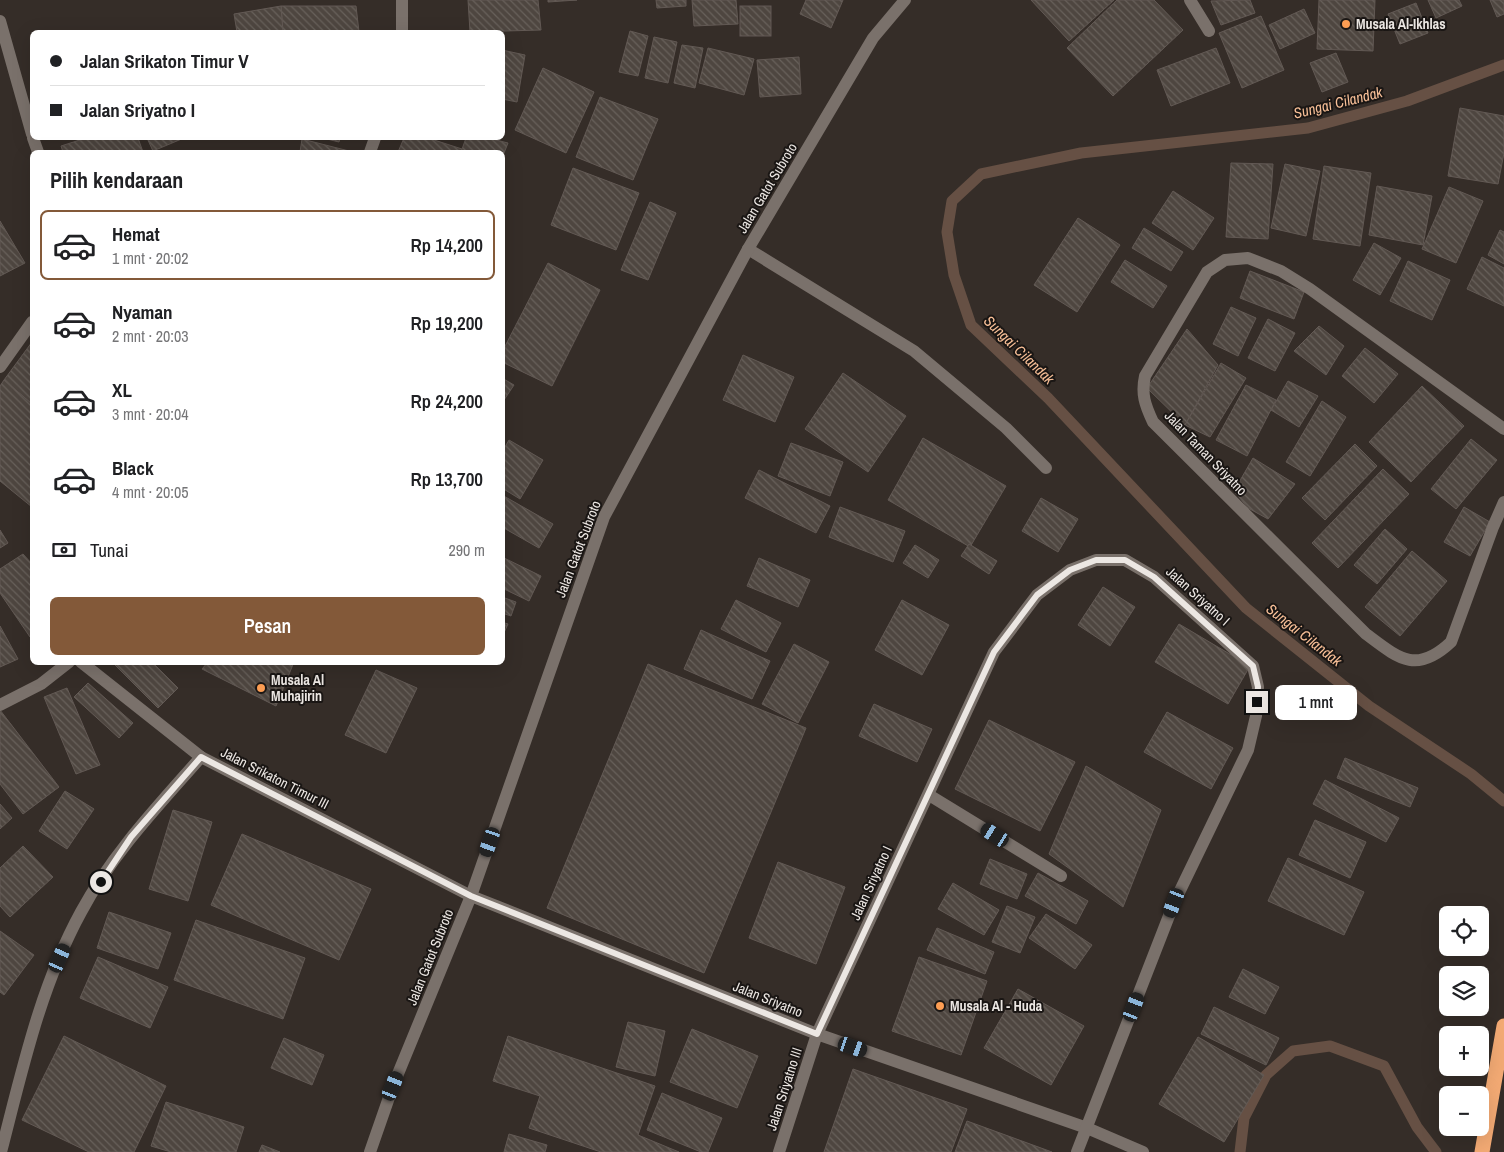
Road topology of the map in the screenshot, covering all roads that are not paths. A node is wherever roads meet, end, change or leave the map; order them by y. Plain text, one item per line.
1 (402, 0) edge
2 (905, 0) edge
3 (1190, 0) edge
4 (0, 21) edge
5 (402, 30) edge
6 (1209, 31) dead end
7 (30, 126) edge
8 (748, 249) junction
9 (30, 325) edge
10 (0, 366) edge
11 (1504, 429) edge
12 (1046, 468) dead end
13 (1504, 502) edge
14 (65, 665) edge
15 (85, 665) edge
16 (0, 704) edge
17 (201, 757) junction
18 (929, 795) junction
19 (1061, 876) dead end
20 (471, 896) junction
21 (1504, 1026) edge
22 (817, 1034) junction
23 (1087, 1128) junction
24 (1, 1152) edge
25 (370, 1152) edge
26 (778, 1152) edge
27 (1076, 1152) edge
28 (1143, 1152) edge
29 (1482, 1152) edge

1 - 5 street
2 - 8 street, Jalan Gatot Subroto
3 - 6 street
4 - 7 street
8 - 12 street
8 - 20 street, Jalan Gatot Subroto
9 - 10 street
11 - 13 street, Jalan Taman Sriyatno
14 - 16 street
15 - 17 street, Jalan Srikaton Timur III
17 - 20 street, Jalan Srikaton Timur III
17 - 24 street
18 - 19 street
18 - 22 street, Jalan Sriyatno I
18 - 23 street, Jalan Sriyatno I
20 - 22 street, Jalan Sriyatno
20 - 25 street, Jalan Gatot Subroto
21 - 29 highway
22 - 23 street, Jalan Sriyatno
22 - 26 street, Jalan Sriyatno III
23 - 27 street, Jalan Sriyatno I
23 - 28 street, Jalan Sriyatno

